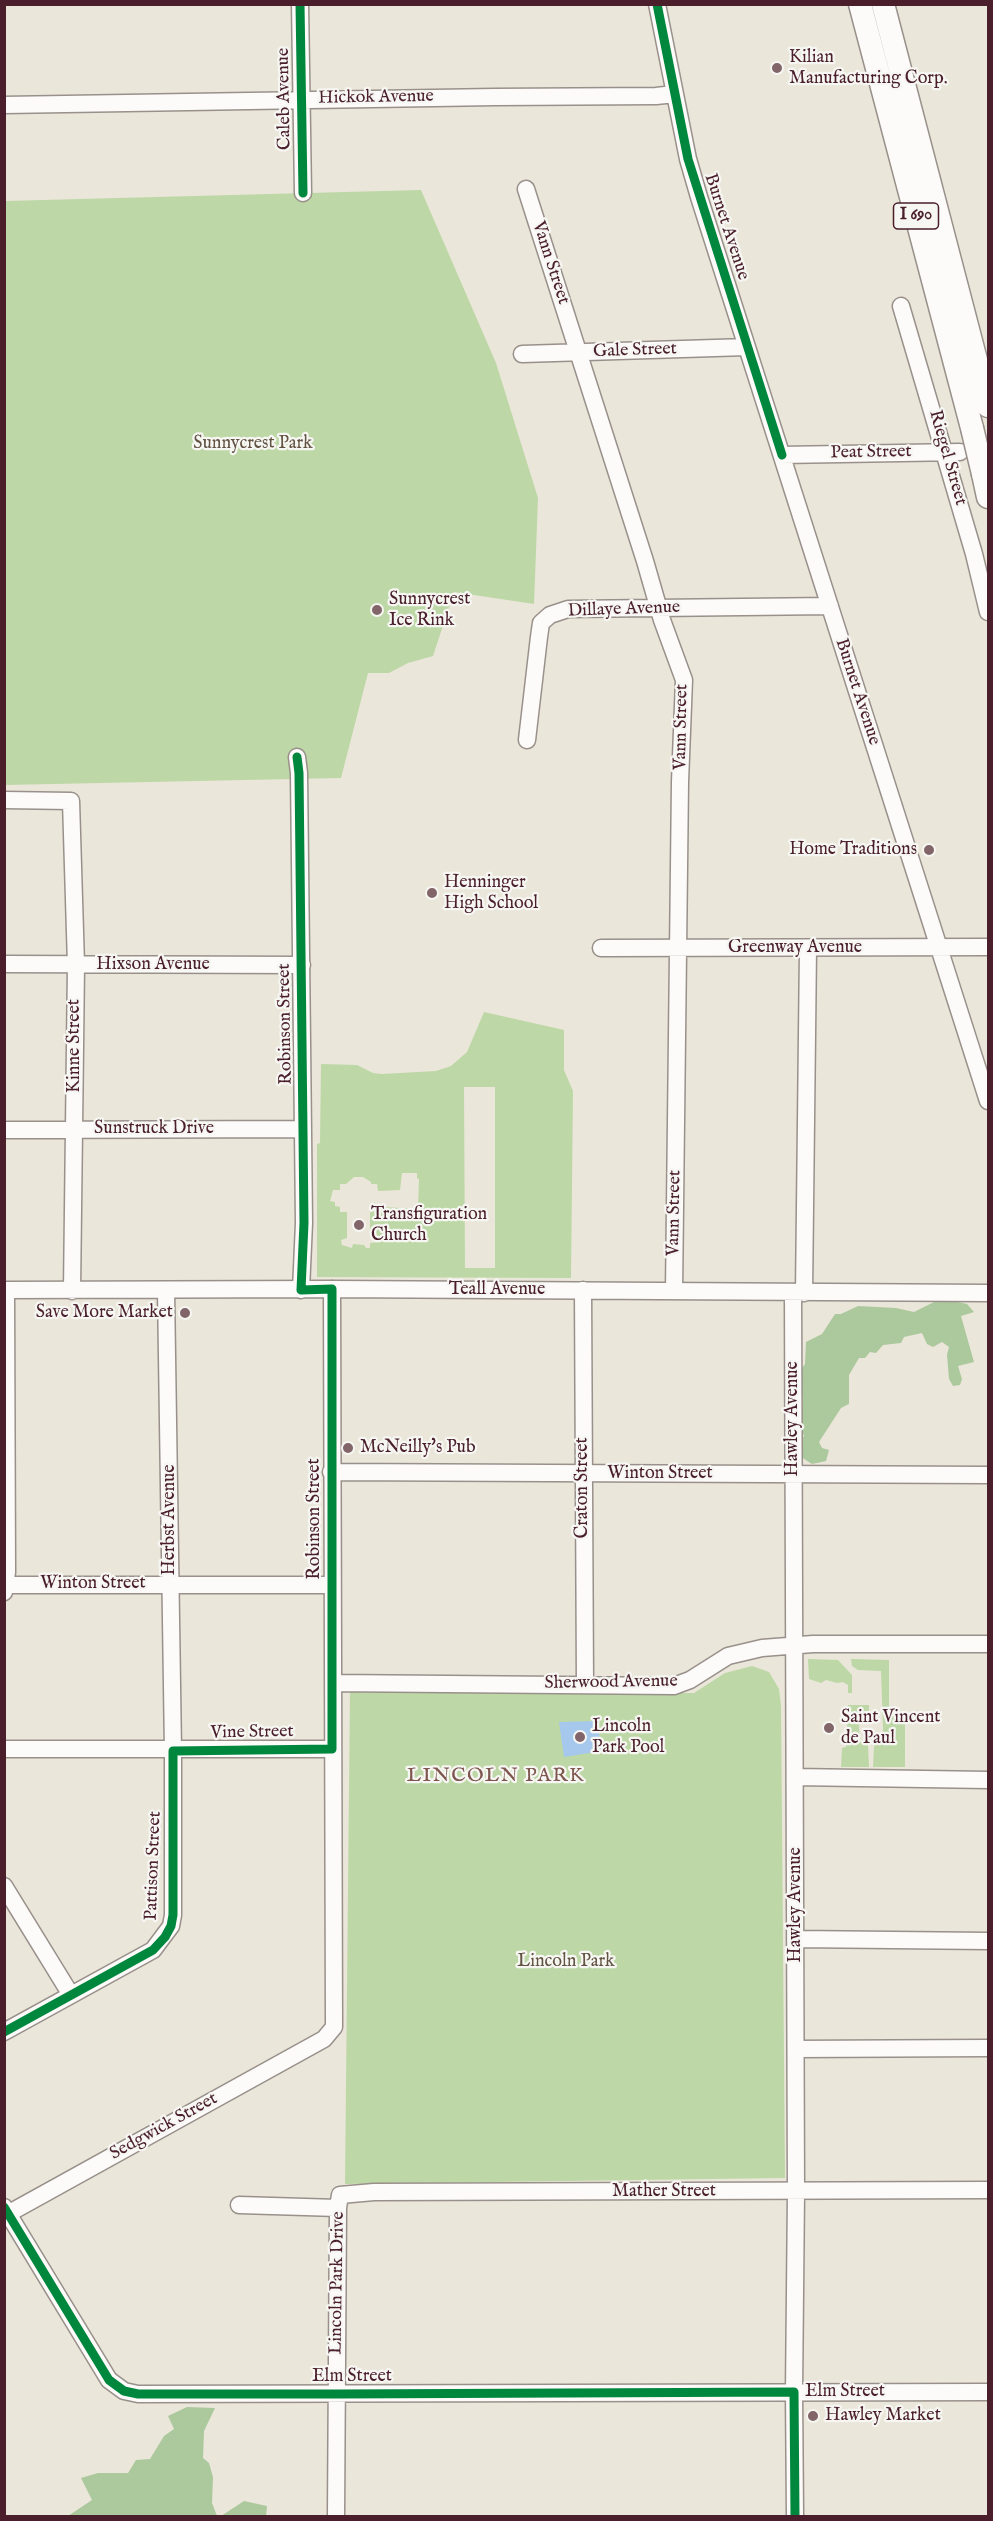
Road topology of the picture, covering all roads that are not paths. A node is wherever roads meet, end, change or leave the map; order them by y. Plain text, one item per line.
1 (300, 4) edge
2 (657, 4) edge
3 (860, 4) edge
4 (883, 4) edge
5 (675, 94) junction
6 (302, 100) junction
7 (4, 105) edge
8 (526, 189) dead end
9 (303, 193) dead end
10 (900, 306) dead end
11 (747, 347) junction
12 (579, 352) junction
13 (522, 354) dead end
14 (988, 406) edge
15 (952, 452) junction
16 (782, 455) junction
17 (988, 497) edge
18 (830, 606) junction
19 (658, 608) junction
20 (988, 612) edge
21 (527, 740) dead end
22 (297, 757) dead end
23 (4, 800) edge
24 (988, 947) edge
25 (601, 948) dead end
26 (680, 948) junction
27 (808, 948) junction
28 (940, 948) junction
29 (4, 964) edge
30 (76, 965) junction
31 (302, 965) junction
32 (988, 1101) edge
33 (74, 1129) junction
34 (303, 1129) junction
35 (4, 1130) edge
36 (332, 1289) junction
37 (5, 1290) edge
38 (166, 1290) junction
39 (301, 1290) junction
40 (583, 1290) junction
41 (72, 1291) junction
42 (674, 1291) junction
43 (798, 1293) junction
44 (988, 1293) edge
45 (331, 1472) junction
46 (583, 1474) junction
47 (794, 1474) junction
48 (988, 1476) edge
49 (171, 1584) junction
50 (332, 1585) junction
51 (5, 1588) edge
52 (988, 1644) edge
53 (795, 1646) junction
54 (333, 1683) junction
55 (585, 1685) junction
56 (4, 1749) edge
57 (332, 1749) junction
58 (173, 1750) junction
59 (795, 1777) junction
60 (988, 1780) edge
61 (4, 1886) edge
62 (796, 1939) junction
63 (988, 1941) edge
64 (71, 1995) junction
65 (4, 2032) edge
66 (324, 2039) joint
67 (988, 2048) edge
68 (796, 2049) junction
69 (988, 2190) edge
70 (796, 2192) junction
71 (339, 2201) junction
72 (239, 2205) dead end
73 (6, 2212) edge
74 (794, 2392) junction
75 (988, 2392) edge
76 (337, 2394) junction
77 (336, 2517) edge
78 (795, 2517) edge

1 - 6 street, Caleb Avenue
2 - 5 street, Burnet Avenue
3 - 17 highway, I 690, bridge
4 - 14 highway, I 690
5 - 6 street, Hickok Avenue
5 - 11 street, Burnet Avenue
6 - 7 street, Hickok Avenue
6 - 9 street, Caleb Avenue
8 - 12 street, Vann Street
10 - 15 street, Riegel Street
11 - 12 street, Gale Street
11 - 16 street, Burnet Avenue
12 - 13 street, Gale Street
12 - 19 street, Vann Street
15 - 16 street, Peat Street
15 - 20 street, Riegel Street
16 - 18 street, Burnet Avenue
18 - 19 street, Dillaye Avenue
18 - 28 street, Burnet Avenue
19 - 21 street, Dillaye Avenue
19 - 26 street, Vann Street
22 - 31 street, Robinson Street
23 - 30 street, Kinne Street
24 - 28 street, Greenway Avenue
25 - 26 street, Greenway Avenue
26 - 27 street, Greenway Avenue
26 - 42 street, Vann Street
27 - 28 street, Greenway Avenue
27 - 43 street, Hawley Avenue
28 - 32 street, Burnet Avenue
29 - 30 street, Hixson Avenue
30 - 31 street, Hixson Avenue
30 - 33 street, Kinne Street
31 - 34 street, Robinson Street
33 - 34 street, Sunstruck Drive
33 - 35 street, Sunstruck Drive
33 - 41 street, Kinne Street
34 - 39 street, Robinson Street
36 - 39 street, Teall Avenue
36 - 40 street, Teall Avenue
36 - 45 street, Robinson Street
37 - 41 street, Teall Avenue
37 - 51 street
38 - 39 street, Teall Avenue
38 - 41 street, Teall Avenue
38 - 49 street, Herbst Avenue
40 - 42 street, Teall Avenue
40 - 46 street, Craton Street
42 - 43 street, Teall Avenue
43 - 44 street, Teall Avenue
43 - 47 street, Hawley Avenue
45 - 46 street, Winton Street
45 - 50 street, Robinson Street
46 - 47 street, Winton Street
46 - 55 street, Craton Street
47 - 48 street, Winton Street
47 - 53 street, Hawley Avenue
49 - 50 street, Winton Street
49 - 51 street, Winton Street
49 - 58 street, Herbst Avenue
50 - 54 street, Robinson Street
52 - 53 street, Sherwood Avenue
53 - 55 street, Sherwood Avenue
53 - 59 street, Hawley Avenue
54 - 55 street, Sherwood Avenue
54 - 57 street, Robinson Street
56 - 58 street, Vine Street
57 - 58 street, Vine Street
57 - 66 street, Robinson Street
58 - 64 street, Pattison Street
59 - 60 street
59 - 62 street, Hawley Avenue
61 - 64 street
62 - 63 street
62 - 68 street, Hawley Avenue
64 - 65 street, Pattison Street
66 - 73 street, Sedgwick Street
67 - 68 street
68 - 70 street, Hawley Avenue
69 - 70 street, Mather Street
70 - 71 street, Mather Street
70 - 74 street, Hawley Avenue
71 - 72 street, Mather Street
71 - 76 street, Lincoln Park Drive
73 - 76 street, Elm Street
74 - 75 street, Elm Street
74 - 76 street, Elm Street
74 - 78 street, Hawley Avenue
76 - 77 street, Lincoln Park Drive

